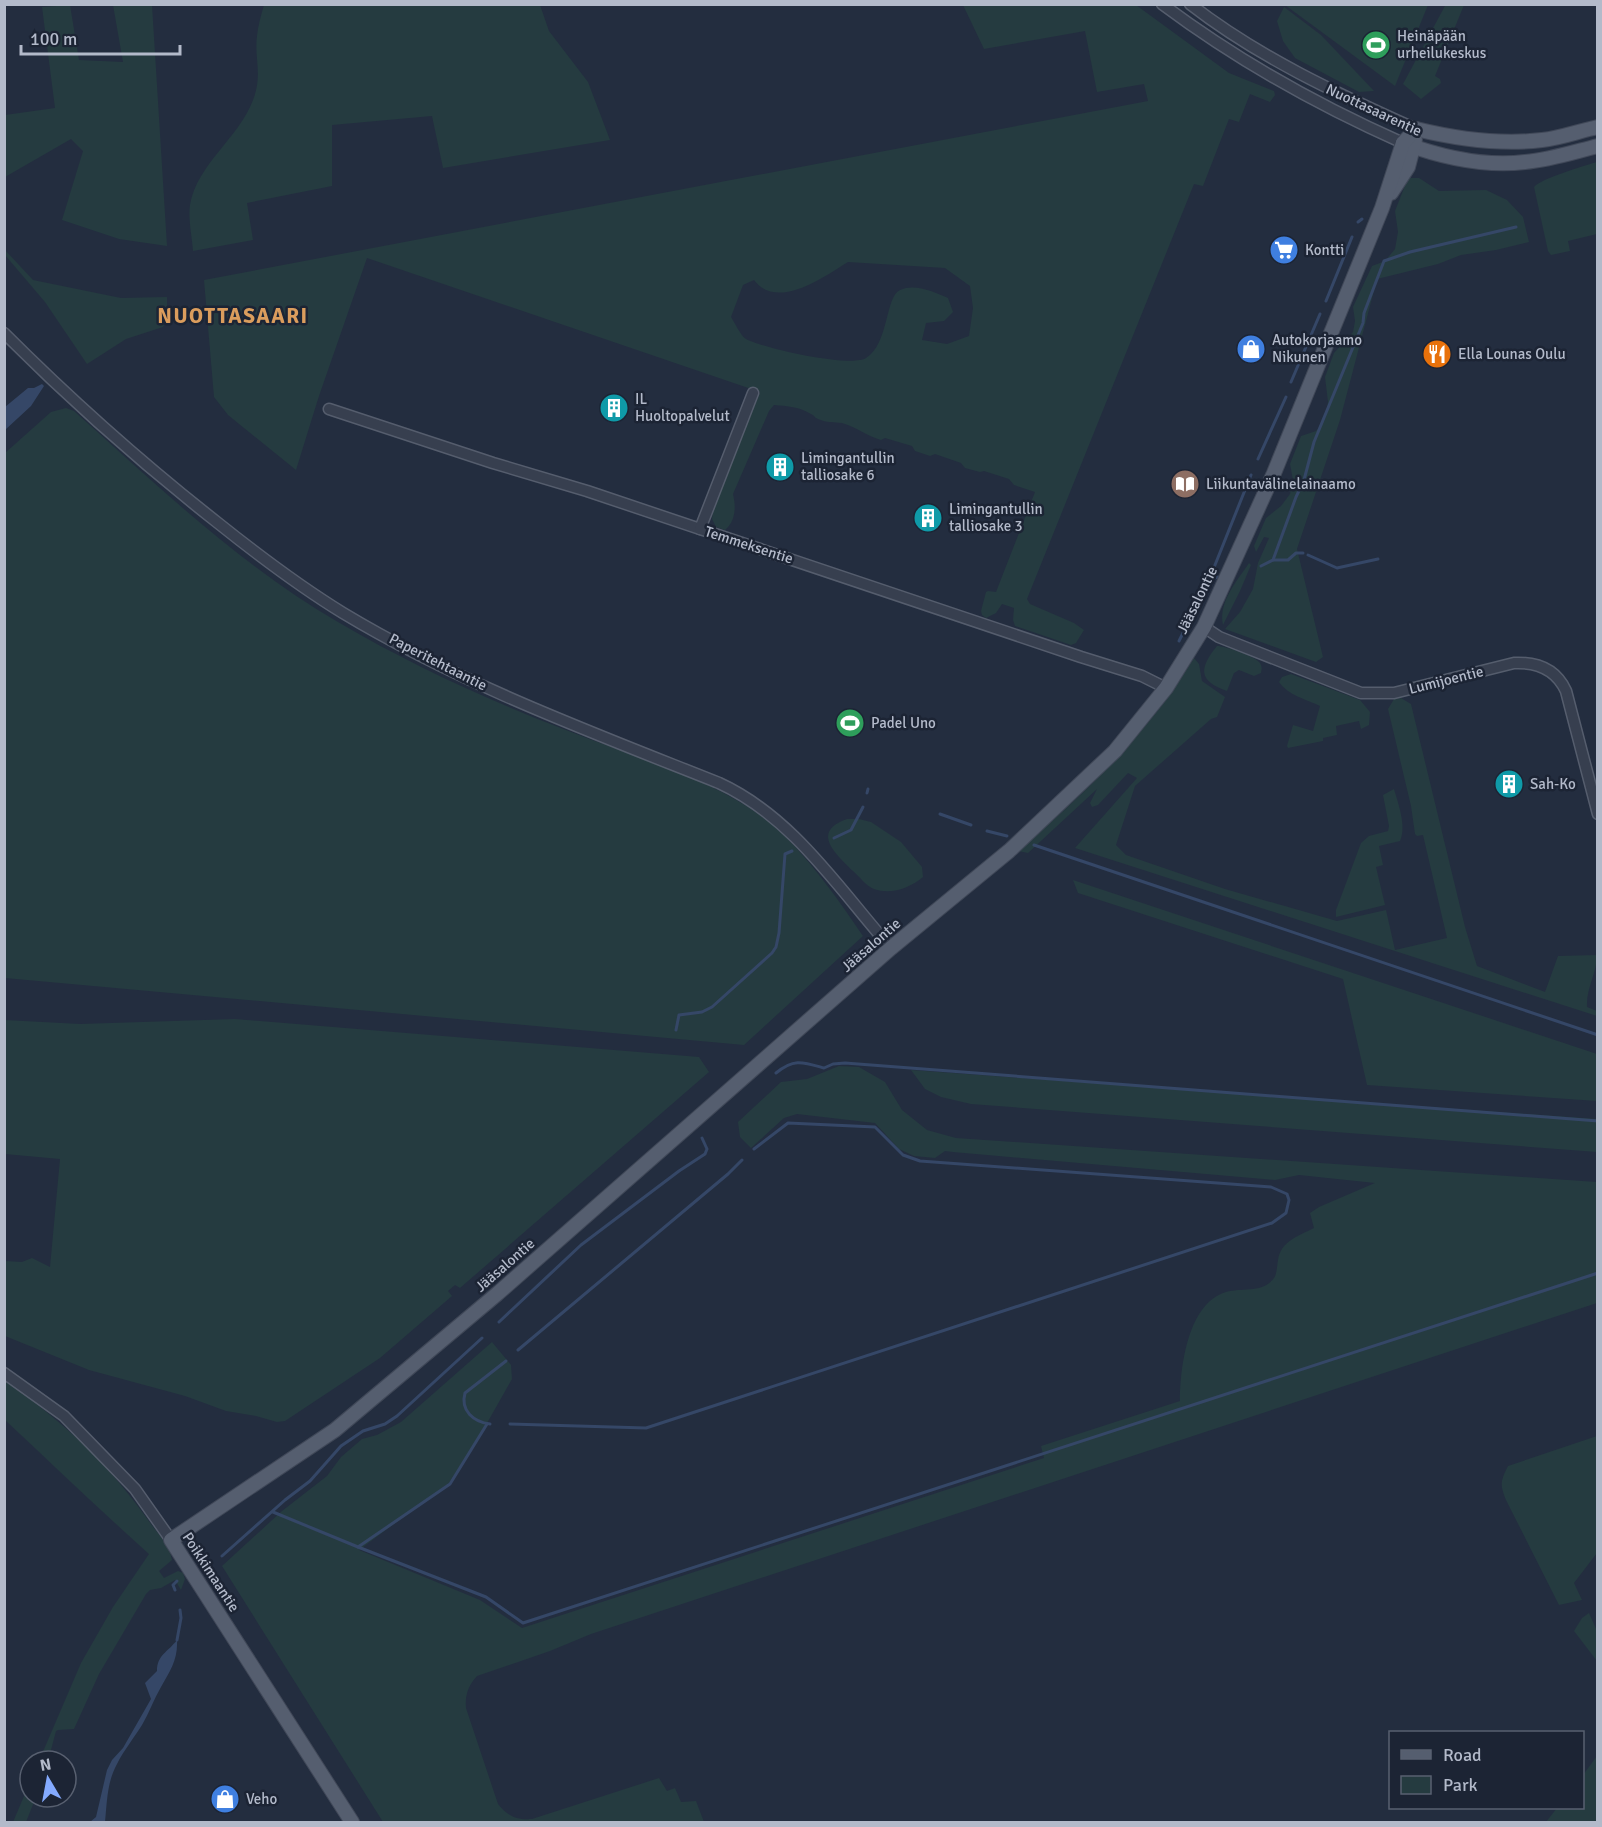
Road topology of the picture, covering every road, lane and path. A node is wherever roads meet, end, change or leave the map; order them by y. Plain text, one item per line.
1 (1162, 4) edge
2 (1190, 4) edge
3 (1598, 127) edge
4 (1416, 129) junction
5 (1409, 145) junction
6 (1598, 146) edge
7 (4, 333) edge
8 (753, 393) dead end
9 (329, 410) dead end
10 (700, 528) junction
11 (1204, 627) junction
12 (1166, 688) junction
13 (1597, 812) edge
14 (891, 948) junction
15 (4, 1373) edge
16 (171, 1540) junction
17 (351, 1822) edge

1 - 5 street, Nuottasaarentie
2 - 4 street, Nuottasaarentie
3 - 4 main road, Nuottasaarentie
4 - 5 main road, Jääsalontie
5 - 6 main road, Nuottasaarentie
5 - 11 main road, Jääsalontie
7 - 14 street, Paperitehtaantie
8 - 10 street
9 - 10 street, Temmeksentie
10 - 12 street, Temmeksentie
11 - 12 main road, Jääsalontie
11 - 13 street, Lumijoentie
12 - 14 main road, Jääsalontie
14 - 16 main road, Jääsalontie
15 - 16 street, Poikkimaantie
16 - 17 main road, Poikkimaantie

